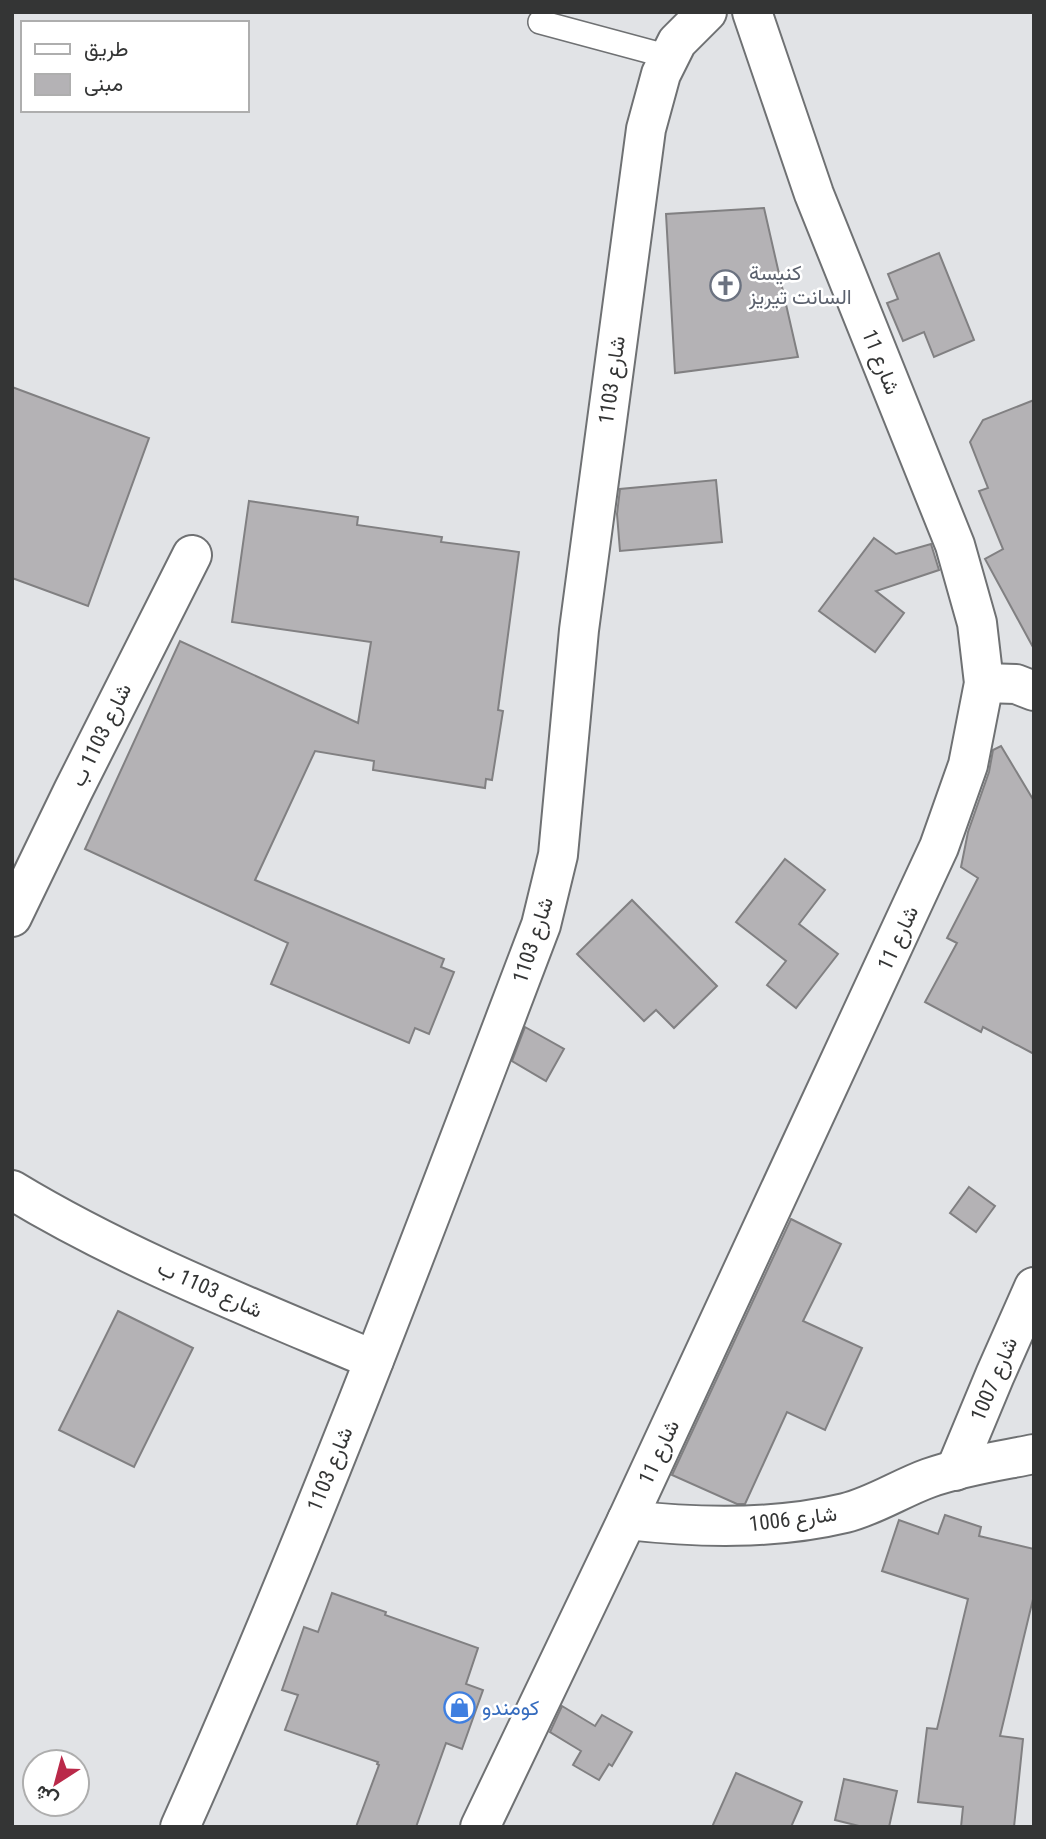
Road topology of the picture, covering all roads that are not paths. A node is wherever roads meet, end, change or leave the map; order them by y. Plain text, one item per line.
1 (707, 12) edge
2 (752, 12) edge
3 (540, 22) dead end
4 (670, 57) junction
5 (192, 555) dead end
6 (984, 683) junction
7 (1034, 691) edge
8 (12, 917) edge
9 (12, 1190) edge
10 (1034, 1287) edge
11 (374, 1360) junction
12 (1034, 1454) edge
13 (955, 1471) junction
14 (627, 1520) junction
15 (488, 1825) edge
16 (180, 1827) edge

1 - 4 street, شارع 1103
2 - 6 street, شارع 11
3 - 4 lane
4 - 11 street, شارع 1103
5 - 8 street, شارع 1103 ب
6 - 7 street
6 - 14 street, شارع 11
9 - 11 street, شارع 1103 ب
10 - 13 street, شارع 1007
11 - 16 street, شارع 1103
12 - 13 street, شارع 1006
13 - 14 street, شارع 1006
14 - 15 street, شارع 11

